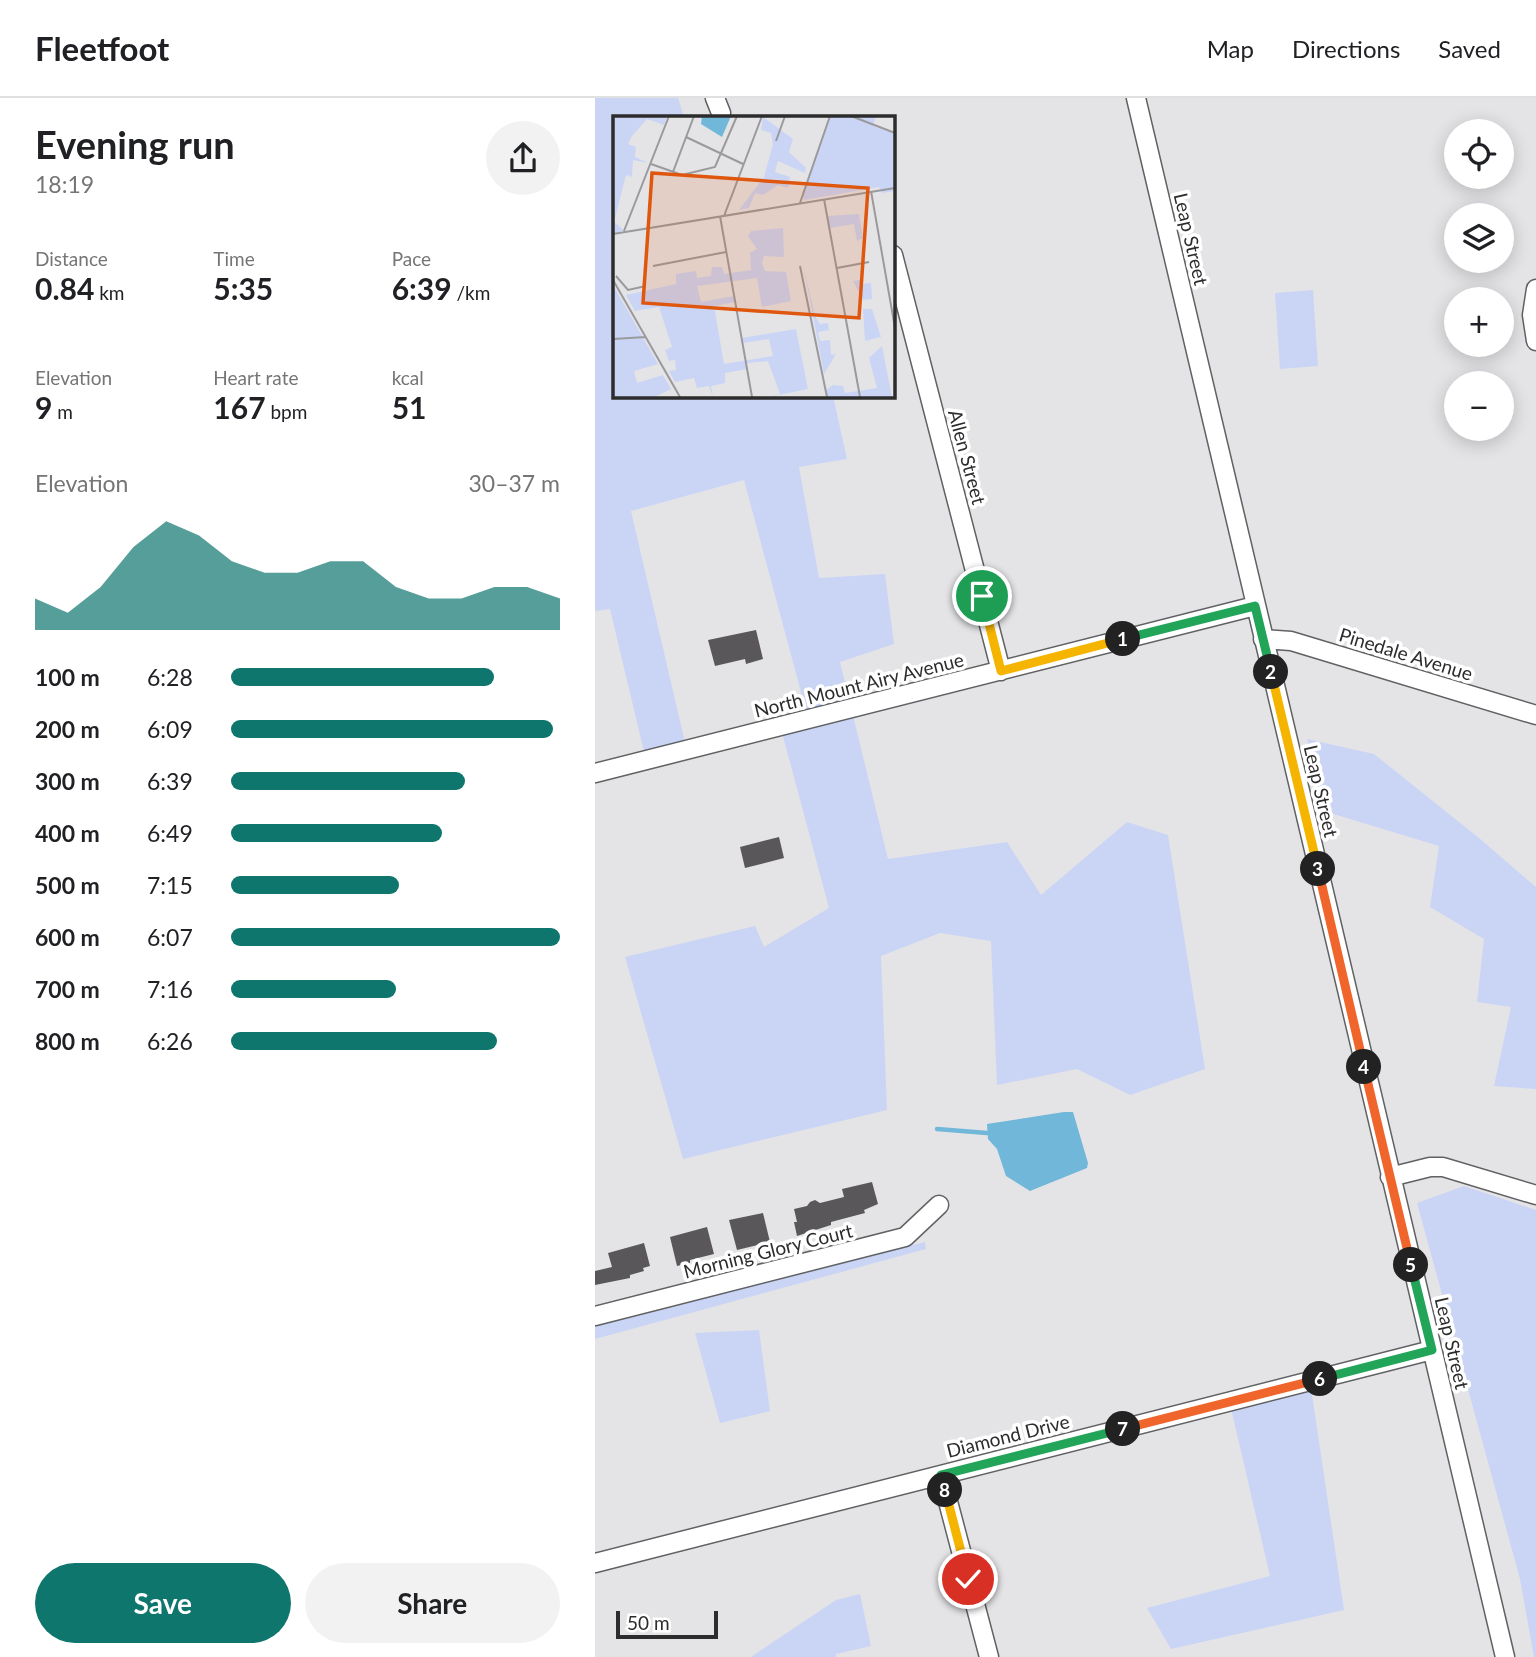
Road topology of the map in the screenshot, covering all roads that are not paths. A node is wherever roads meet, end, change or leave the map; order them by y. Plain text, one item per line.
1 (1136, 98) edge
2 (894, 258) edge
3 (1536, 289) edge
4 (1536, 341) edge
5 (1255, 606) junction
6 (1263, 639) junction
7 (1001, 671) junction
8 (1536, 715) edge
9 (595, 773) edge
10 (1390, 1177) junction
11 (1536, 1195) edge
12 (939, 1205) dead end
13 (595, 1316) edge
14 (1432, 1350) junction
15 (941, 1475) junction
16 (595, 1563) edge
17 (989, 1657) edge
18 (1505, 1657) edge

1 - 5 street, Leap Street
2 - 7 street, Allen Street
3 - 4 street
5 - 6 street, Leap Street
5 - 7 street, North Mount Airy Avenue
6 - 8 street, Pinedale Avenue
6 - 10 street, Leap Street
7 - 9 street, North Mount Airy Avenue
10 - 11 street
10 - 14 street, Leap Street
12 - 13 street, Morning Glory Court
14 - 15 street, Diamond Drive
14 - 18 street, Leap Street
15 - 16 street, Diamond Drive
15 - 17 street

